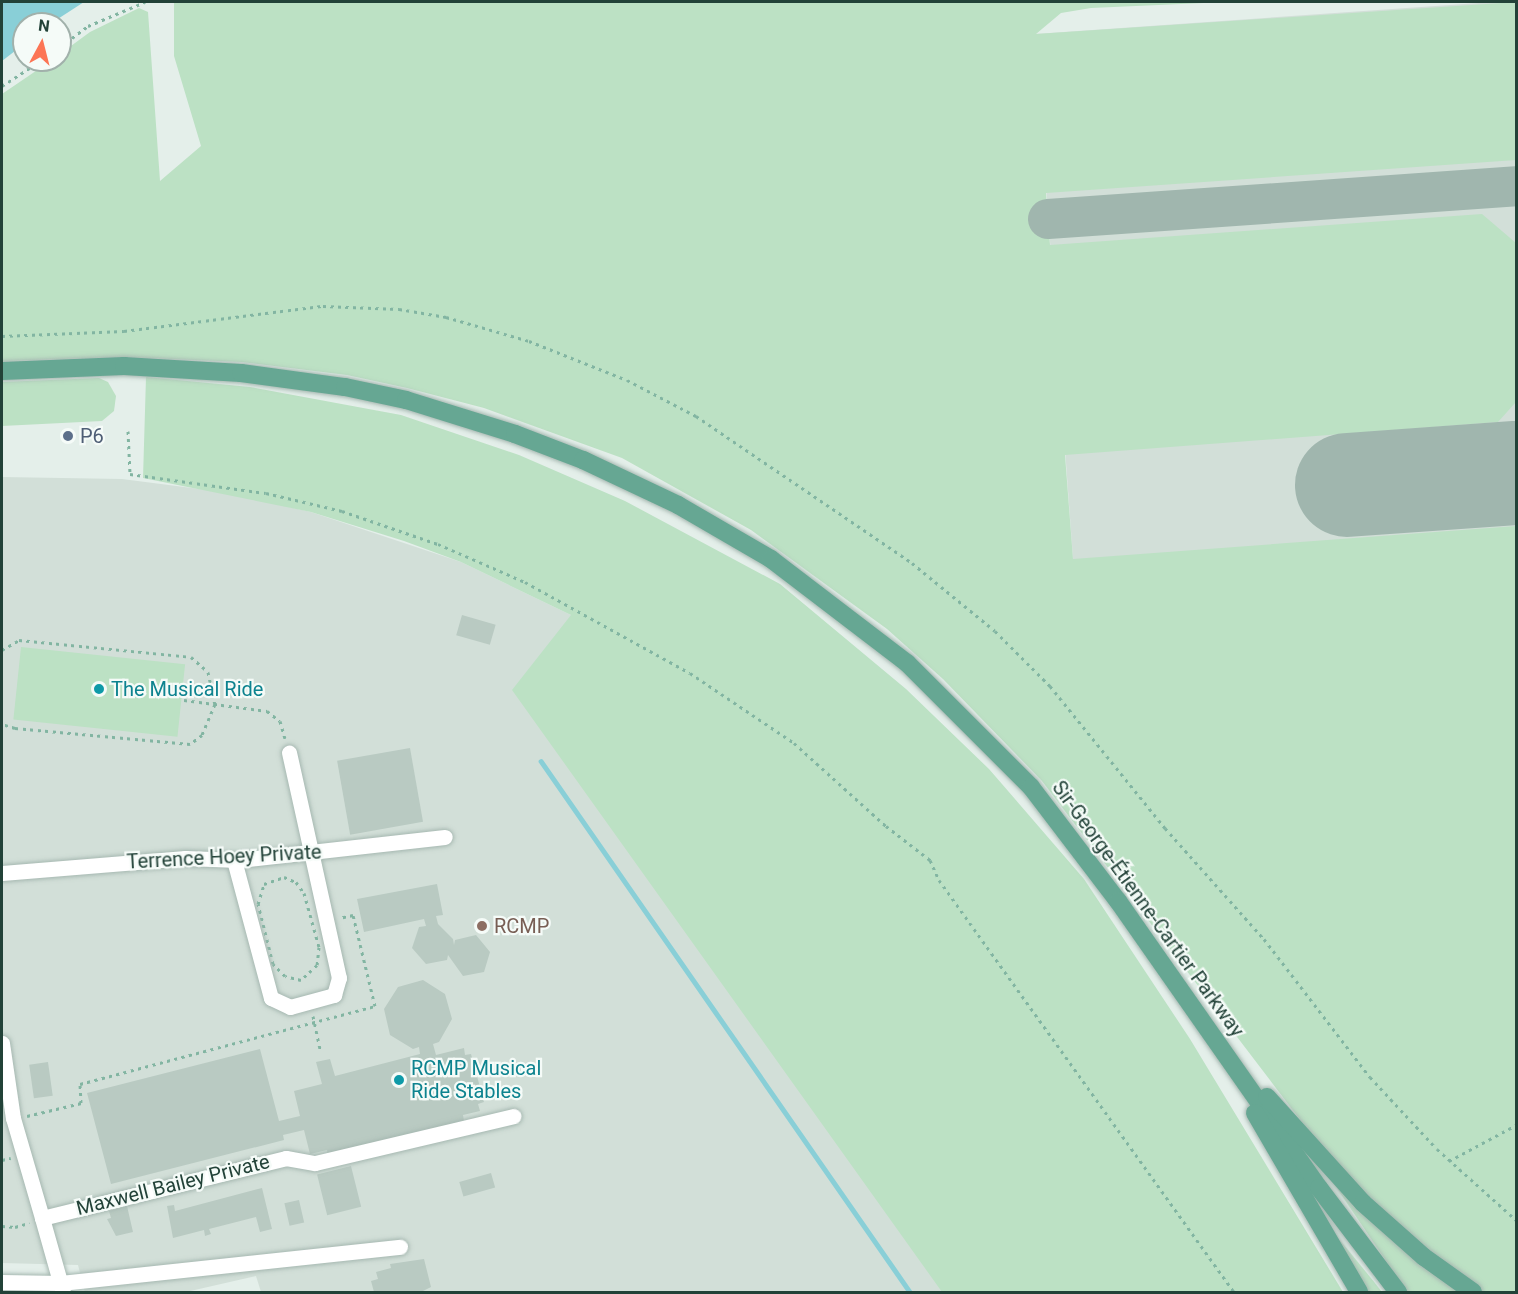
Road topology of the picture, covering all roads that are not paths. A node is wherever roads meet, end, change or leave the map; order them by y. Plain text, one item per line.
1 (2, 371) edge
2 (289, 752) road end
3 (445, 837) dead end
4 (311, 854) junction
5 (234, 860) junction
6 (2, 873) edge
7 (1214, 1038) junction
8 (2, 1043) edge
9 (4, 1074) edge
10 (514, 1116) dead end
11 (42, 1218) junction
12 (400, 1247) dead end
13 (2, 1282) edge
14 (62, 1288) edge
15 (1359, 1293) edge
16 (1398, 1293) edge
17 (1473, 1293) edge

1 - 7 main road, Sir-George-Étienne-Cartier Parkway
2 - 4 street
3 - 4 street, Terrence Hoey Private
4 - 5 street, Terrence Hoey Private
4 - 5 street
5 - 6 street, Terrence Hoey Private
7 - 15 main road
7 - 16 main road, Sir-George-Étienne-Cartier Parkway
7 - 17 main road
8 - 9 street
9 - 11 street
10 - 11 street, Maxwell Bailey Private
11 - 14 street
12 - 14 street
13 - 14 street

